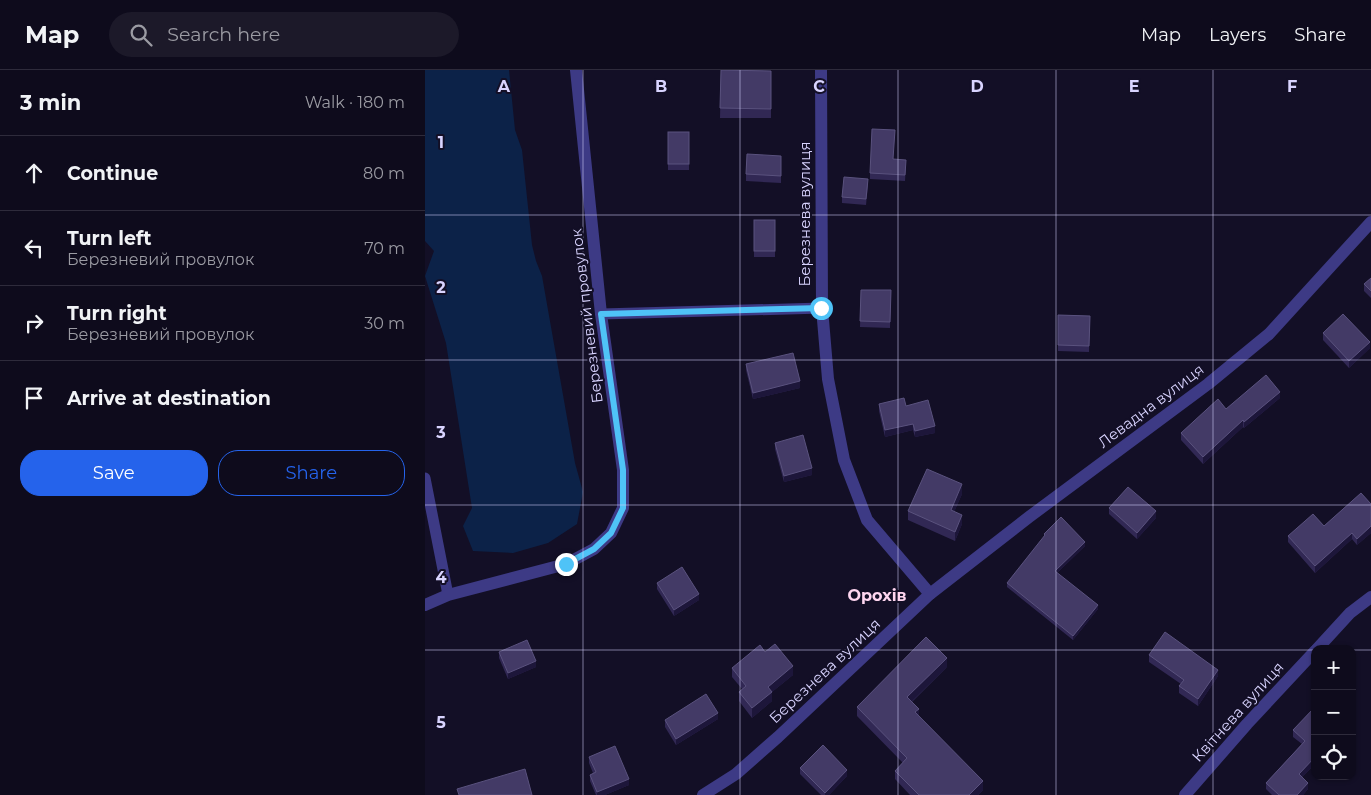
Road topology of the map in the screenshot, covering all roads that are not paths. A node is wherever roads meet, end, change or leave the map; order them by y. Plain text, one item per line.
1 (576, 70) edge
2 (821, 70) edge
3 (1371, 222) edge
4 (821, 308) junction
5 (601, 314) junction
6 (425, 478) edge
7 (931, 594) junction
8 (448, 595) junction
9 (1371, 597) edge
10 (425, 605) edge
11 (1320, 645) edge
12 (1311, 655) edge
13 (703, 795) edge
14 (1185, 795) edge

1 - 5 street, Березневий провулок
2 - 4 street, Березнева вулиця
3 - 7 street, Левадна вулиця
4 - 5 lane
4 - 7 street, Березнева вулиця
5 - 8 street, Березневий провулок
6 - 8 lane
7 - 13 street, Березнева вулиця
8 - 10 street, Березневий провулок
9 - 11 street, Квітнева вулиця
12 - 14 street, Квітнева вулиця

